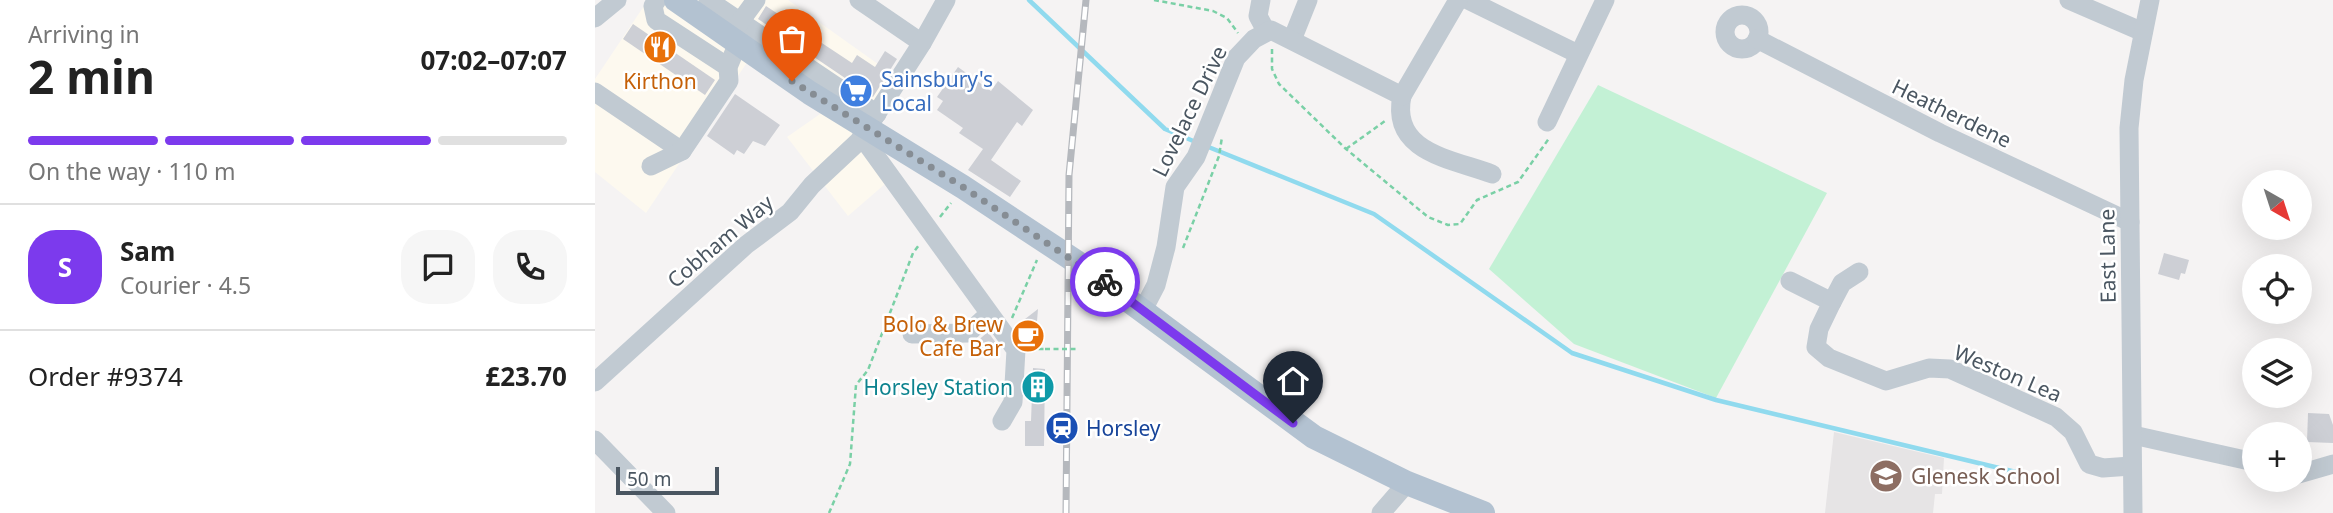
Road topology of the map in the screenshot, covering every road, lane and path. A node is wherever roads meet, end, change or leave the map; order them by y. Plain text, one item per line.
1 (617, 0) edge
2 (657, 0) edge
3 (676, 0) edge
4 (708, 0) edge
5 (756, 0) edge
6 (859, 0) edge
7 (946, 0) edge
8 (1154, 0) edge
9 (1261, 0) edge
10 (1308, 0) edge
11 (1458, 0) edge
12 (1468, 0) edge
13 (1605, 0) edge
14 (2069, 0) edge
15 (2150, 0) edge
16 (595, 18) edge
17 (2143, 32) junction
18 (736, 34) junction
19 (1276, 35) junction
20 (1758, 39) dead end
21 (922, 43) junction
22 (1578, 54) junction
23 (728, 67) junction
24 (595, 92) edge
25 (1400, 103) junction
26 (1547, 122) dead end
27 (869, 126) junction
28 (1223, 143) dead end
29 (896, 145) junction
30 (1346, 149) junction
31 (1542, 150) dead end
32 (682, 151) junction
33 (1219, 156) dead end
34 (880, 165) junction
35 (651, 166) dead end
36 (1492, 174) dead end
37 (963, 187) junction
38 (2130, 222) junction
39 (929, 232) junction
40 (1045, 240) junction
41 (1859, 272) dead end
42 (1790, 281) dead end
43 (1832, 302) junction
44 (1143, 310) junction
45 (989, 314) junction
46 (912, 334) dead end
47 (1005, 334) junction
48 (1045, 349) dead end
49 (1080, 349) dead end
50 (595, 382) edge
51 (1002, 421) dead end
52 (2133, 435) junction
53 (595, 440) edge
54 (2242, 459) edge
55 (2333, 464) edge
56 (2131, 466) junction
57 (2312, 470) edge
58 (1407, 483) junction
59 (666, 513) edge
60 (829, 513) edge
61 (1381, 513) edge
62 (1483, 513) edge
63 (2133, 513) edge

1 - 16 street
2 - 23 street
3 - 18 main road
4 - 18 street
5 - 18 street
6 - 21 street
7 - 21 street, Cobham Way
8 - 19 path
9 - 19 street
10 - 19 street
11 - 25 street
12 - 22 street
13 - 22 street
14 - 17 street
15 - 17 street, East Lane
17 - 38 street, East Lane
18 - 23 street
18 - 27 main road
19 - 25 street
19 - 30 path
19 - 44 street, Lovelace Drive
20 - 38 street, Heatherdene
21 - 27 street, Cobham Way
22 - 26 street
23 - 32 street
24 - 32 street
25 - 30 path
25 - 36 street
27 - 29 main road
27 - 34 street
27 - 50 street, Cobham Way
28 - 33 path
29 - 34 street
29 - 37 main road
30 - 31 path
32 - 35 street
34 - 39 street
37 - 39 path
37 - 40 main road
38 - 52 street, East Lane
39 - 45 street
39 - 60 path
40 - 44 main road
40 - 47 path
41 - 43 street, Weston Lea
42 - 43 street
43 - 56 street, Weston Lea
44 - 58 main road
45 - 46 street
45 - 47 street
47 - 51 street
48 - 49 path, bridge
52 - 54 street
52 - 56 street, East Lane
53 - 59 street
55 - 57 street
56 - 63 street, East Lane
58 - 61 street
58 - 62 main road

